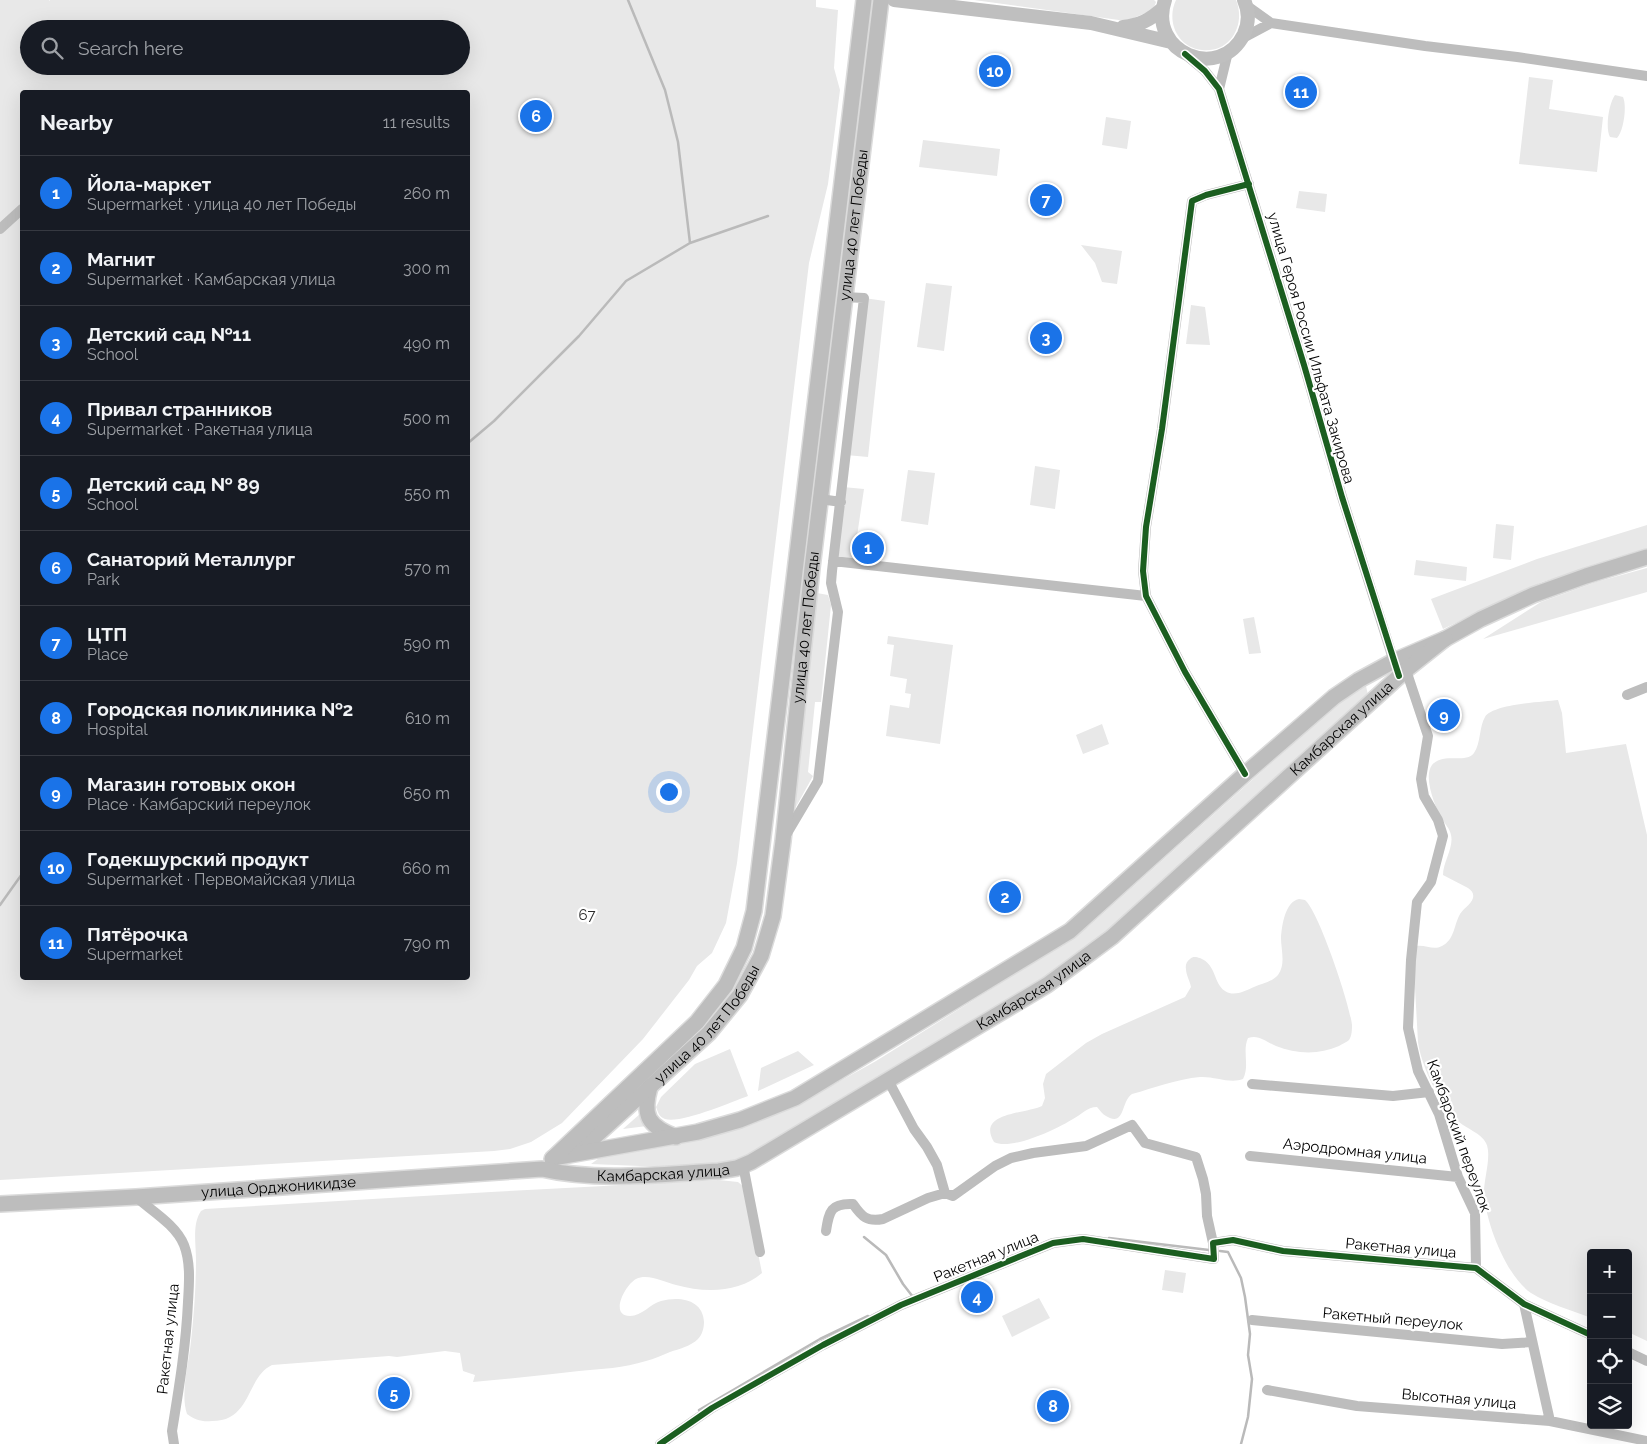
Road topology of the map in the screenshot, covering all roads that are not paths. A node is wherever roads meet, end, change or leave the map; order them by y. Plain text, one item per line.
1 (864, 0) edge
2 (881, 0) edge
3 (902, 0) edge
4 (1245, 3) edge
5 (1164, 5) edge
6 (1271, 23) junction
7 (1114, 28) junction
8 (1241, 39) junction
9 (1170, 42) junction
10 (1228, 52) junction
11 (1185, 54) junction
12 (1647, 76) edge
13 (1218, 89) junction
14 (1249, 184) junction
15 (20, 211) edge
16 (0, 230) edge
17 (844, 297) junction
18 (820, 499) junction
19 (841, 502) junction
20 (1647, 557) edge
21 (833, 561) junction
22 (1146, 596) junction
23 (1399, 669) junction
24 (1358, 680) junction
25 (1647, 687) edge
26 (1627, 695) dead end
27 (1369, 703) junction
28 (1245, 774) junction
29 (783, 841) junction
30 (888, 1080) junction
31 (1252, 1084) dead end
32 (650, 1088) junction
33 (1429, 1092) junction
34 (586, 1136) junction
35 (676, 1137) junction
36 (575, 1154) junction
37 (1250, 1156) dead end
38 (550, 1166) junction
39 (743, 1166) junction
40 (1458, 1177) junction
41 (945, 1193) junction
42 (136, 1197) junction
43 (0, 1204) edge
44 (826, 1231) dead end
45 (1213, 1243) junction
46 (760, 1252) dead end
47 (1476, 1268) junction
48 (1524, 1304) junction
49 (1252, 1320) dead end
50 (1587, 1332) edge
51 (1532, 1342) junction
52 (1632, 1354) edge
53 (1647, 1360) edge
54 (1268, 1390) dead end
55 (1550, 1421) junction
56 (1647, 1441) edge
57 (174, 1444) edge
58 (660, 1444) edge

1 - 34 main road, улица 40 лет Победы
2 - 17 main road, улица 40 лет Победы
3 - 7 main road
4 - 6 street
4 - 8 main road
5 - 7 main road
5 - 9 main road
6 - 8 street
6 - 12 street
7 - 9 main road
8 - 10 main road
9 - 11 main road
10 - 11 main road
10 - 13 street
11 - 13 street, улица Героя России Ильфата Закирова
13 - 14 street, улица Героя России Ильфата Закирова
14 - 22 street
14 - 23 street, улица Героя России Ильфата Закирова
15 - 16 street
17 - 18 main road, улица 40 лет Победы
17 - 19 street
18 - 19 street
18 - 29 main road, улица 40 лет Победы
19 - 21 street
20 - 23 main road, Камбарская улица
21 - 22 street
21 - 29 street
22 - 28 street
23 - 24 main road, Камбарская улица
23 - 27 main road, Камбарская улица
23 - 33 street, Камбарский переулок
24 - 27 main road
24 - 28 main road, Камбарская улица
25 - 26 street
27 - 30 main road, Камбарская улица
28 - 35 main road, Камбарская улица
29 - 32 main road, улица 40 лет Победы
30 - 39 main road, Камбарская улица
30 - 41 street
31 - 33 street
32 - 34 main road, улица 40 лет Победы
32 - 35 main road
33 - 40 street, Камбарский переулок
34 - 36 main road, улица 40 лет Победы
34 - 38 main road, улица 40 лет Победы
35 - 36 main road, Камбарская улица
36 - 38 main road, улица 40 лет Победы
37 - 40 street, Аэродромная улица
38 - 39 main road, Камбарская улица
38 - 42 main road, улица Орджоникидзе
39 - 46 street
40 - 47 street, Камбарский переулок
41 - 44 street
41 - 45 street
42 - 43 main road, улица Орджоникидзе
42 - 57 street, Ракетная улица
45 - 47 street, Ракетная улица
45 - 58 street, Ракетная улица
47 - 48 street, Ракетная улица
48 - 50 street, Ракетная улица
48 - 51 street
49 - 51 street, Ракетный переулок
51 - 55 street
52 - 53 street
54 - 55 street, Высотная улица
55 - 56 street, Высотная улица

